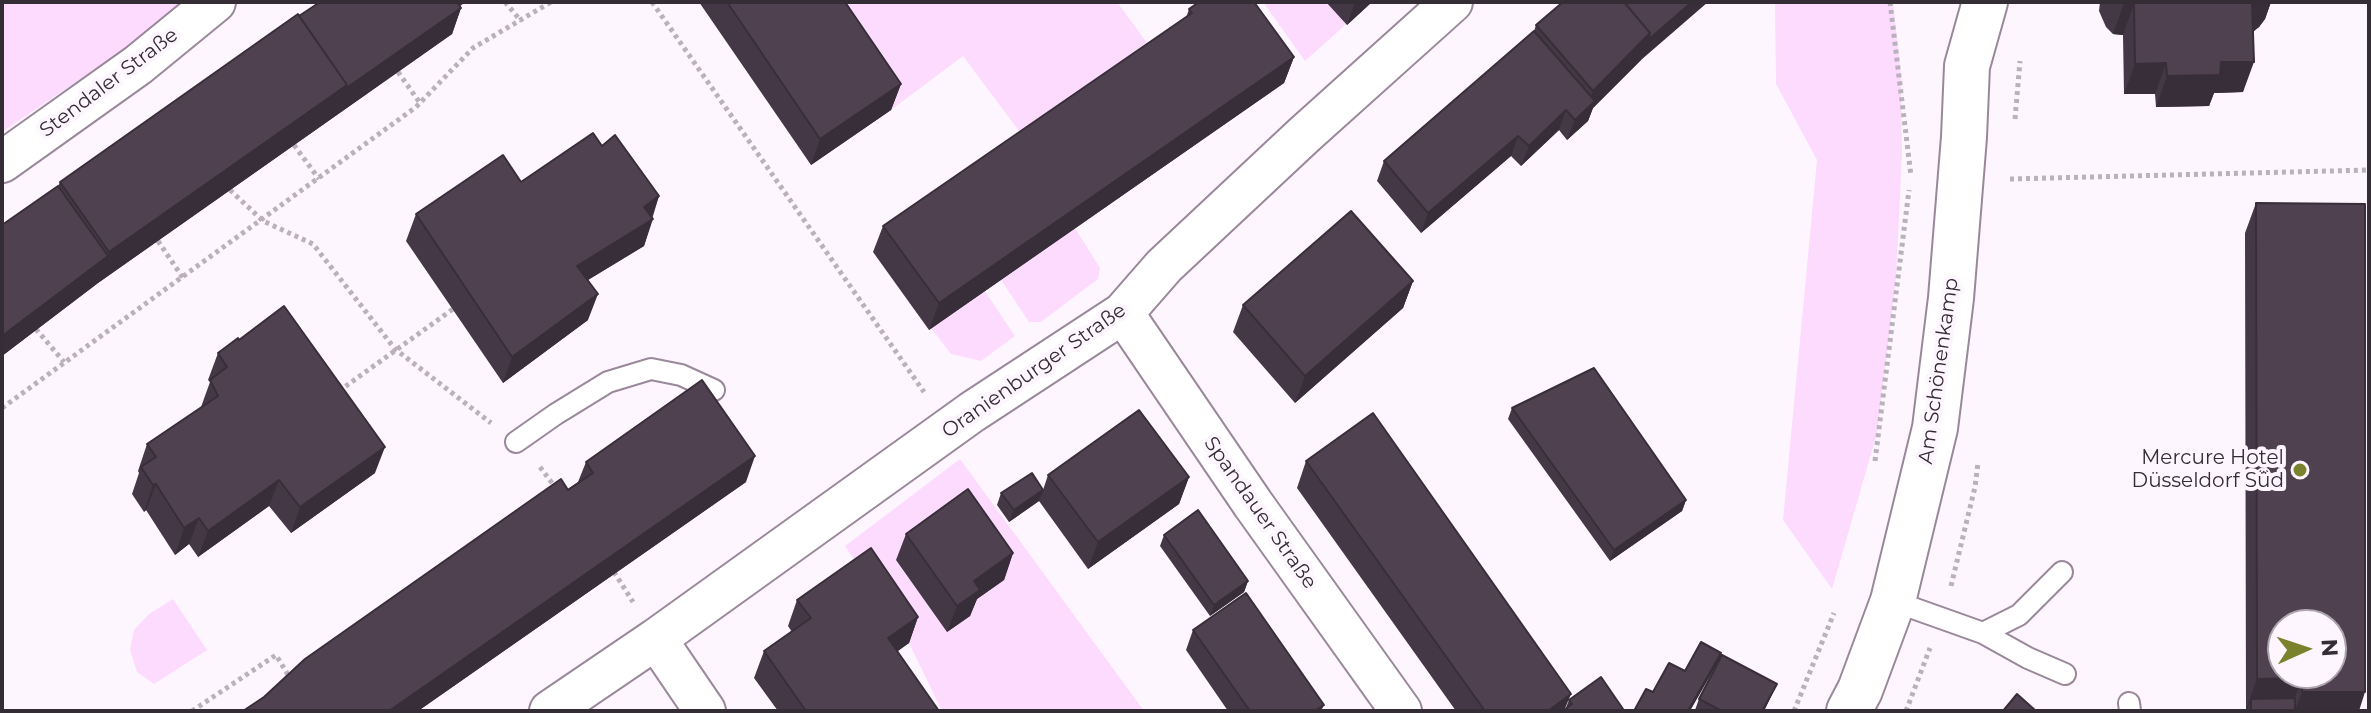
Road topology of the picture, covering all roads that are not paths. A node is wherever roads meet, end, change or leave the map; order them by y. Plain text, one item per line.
1 (215, 2) edge
2 (1452, 2) edge
3 (1950, 2) edge
4 (1985, 2) edge
5 (1967, 66) junction
6 (2, 162) edge
7 (1123, 313) junction
8 (714, 390) dead end
9 (516, 442) road end
10 (2062, 572) dead end
11 (1893, 601) junction
12 (1983, 633) junction
13 (656, 639) junction
14 (2065, 674) dead end
15 (550, 711) edge
16 (705, 711) edge
17 (1401, 711) edge
18 (1849, 711) edge

1 - 6 street, Stendaler Straße
2 - 7 street, Oranienburger Straße
3 - 5 main road, Am Schönenkamp
4 - 5 main road, Am Schönenkamp
5 - 11 main road, Am Schönenkamp
7 - 13 street, Oranienburger Straße
7 - 17 street, Spandauer Straße
8 - 9 lane
10 - 12 lane
11 - 12 lane
11 - 18 main road, Am Schönenkamp
12 - 14 lane
13 - 15 street, Oranienburger Straße
13 - 16 street

